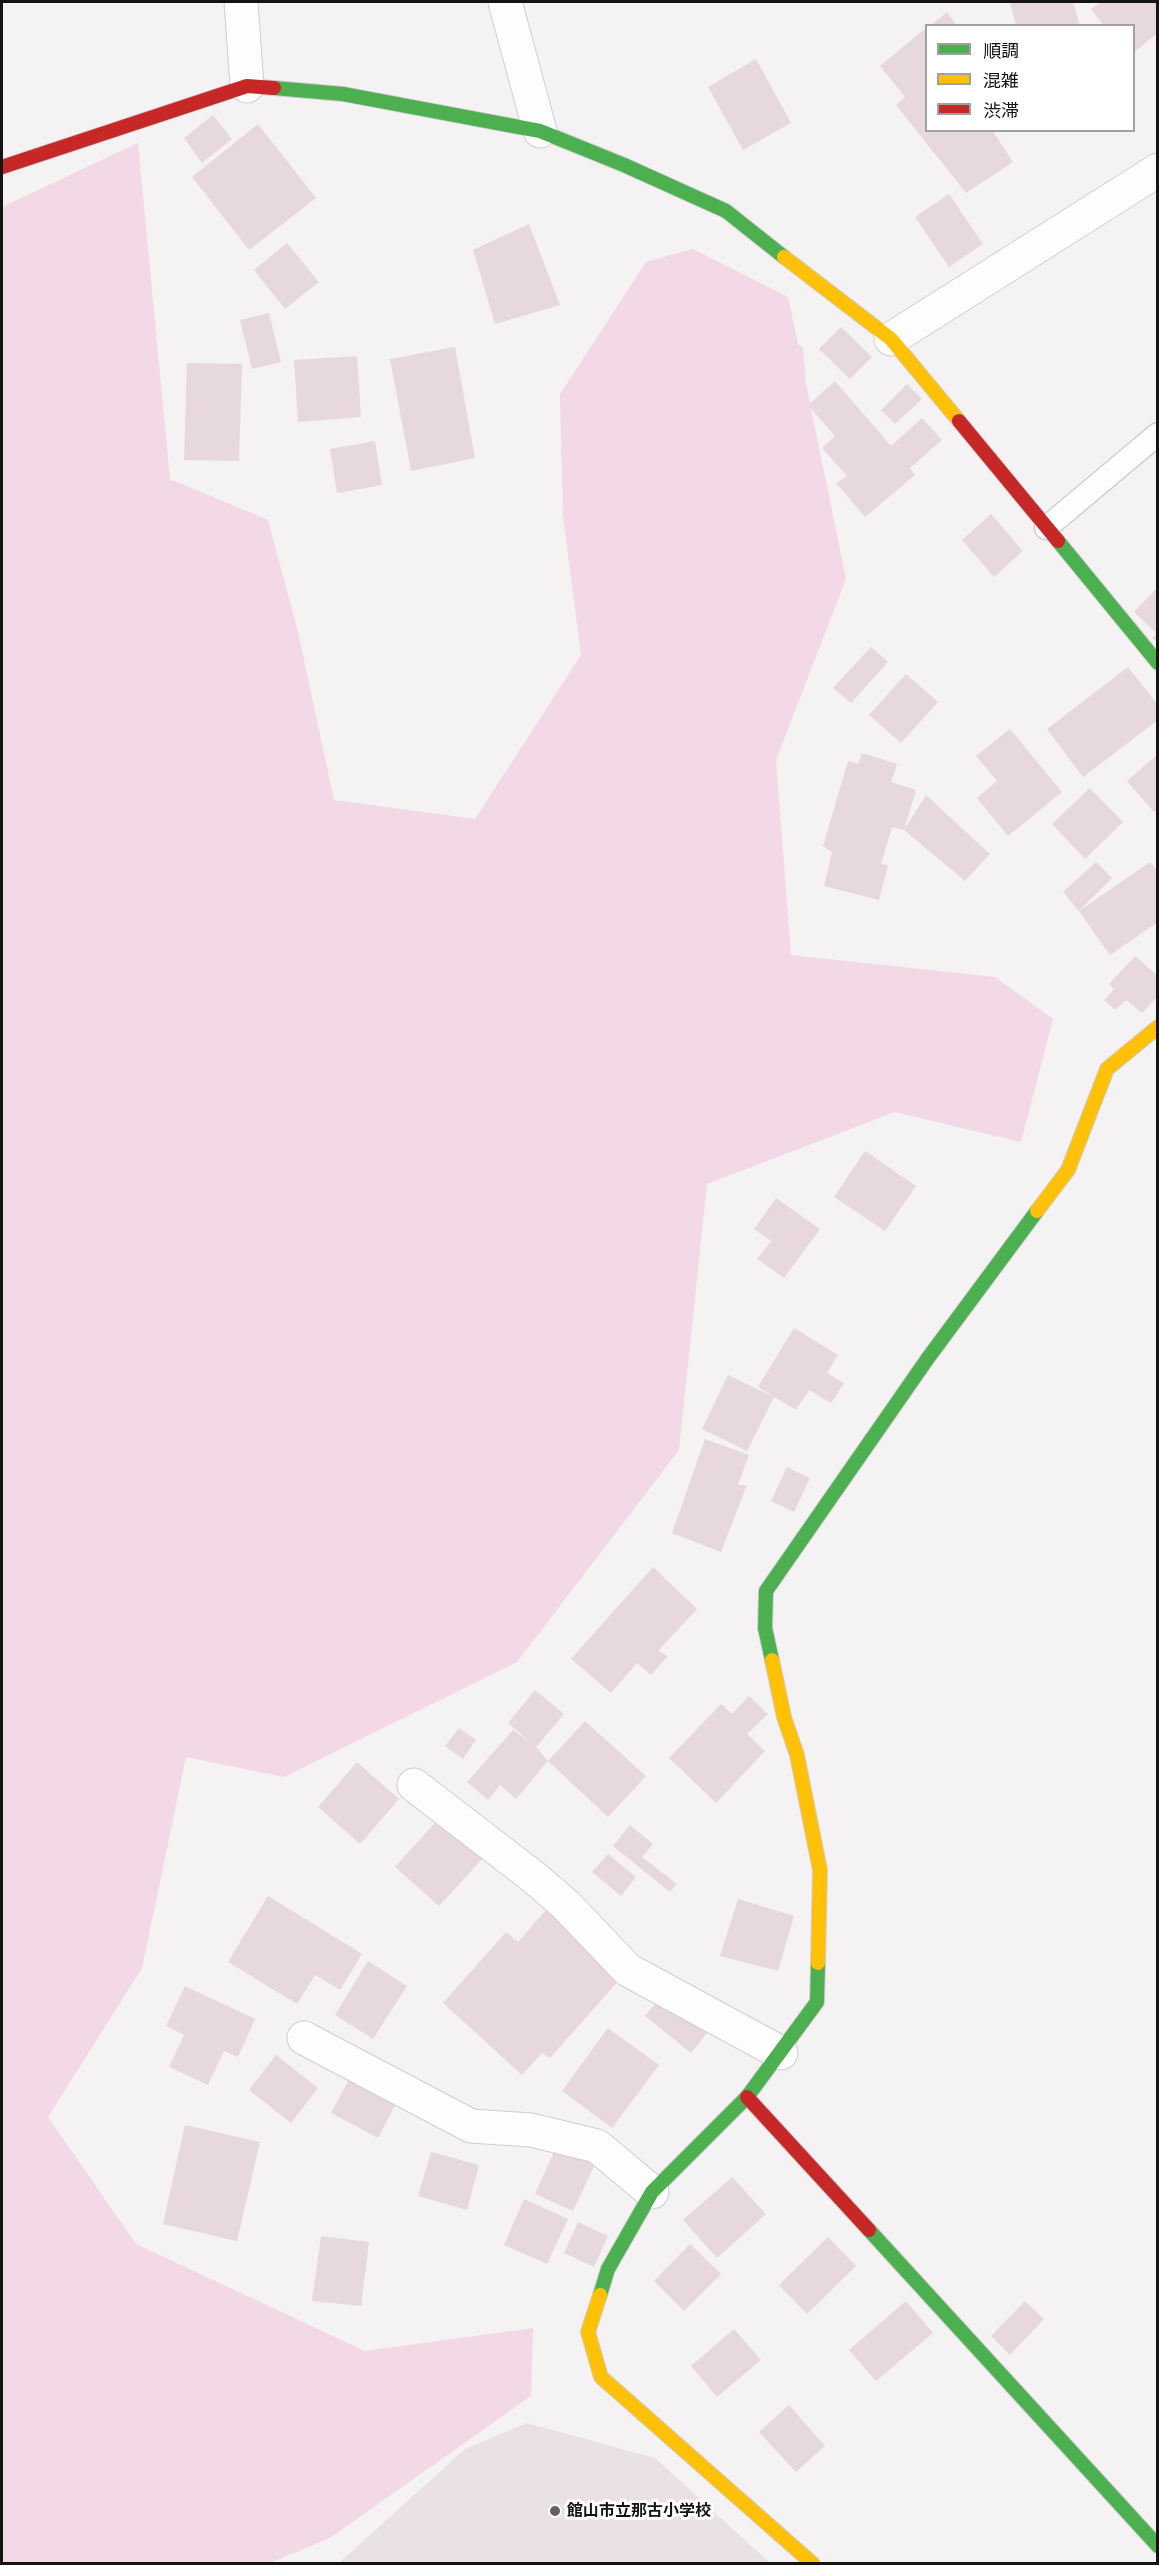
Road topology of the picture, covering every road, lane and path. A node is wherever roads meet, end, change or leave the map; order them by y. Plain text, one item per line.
1 (241, 2) edge
2 (505, 2) edge
3 (247, 86) junction
4 (540, 130) junction
5 (2, 167) edge
6 (1158, 170) edge
7 (891, 339) junction
8 (1158, 434) edge
9 (1046, 528) junction
10 (1158, 663) edge
11 (1158, 1027) edge
12 (414, 1785) dead end
13 (304, 2038) dead end
14 (782, 2053) junction
15 (747, 2097) junction
16 (652, 2192) junction
17 (1158, 2546) edge
18 (813, 2564) edge

1 - 3 street
2 - 4 street
3 - 4 street
3 - 5 street
4 - 7 street
6 - 7 street
7 - 9 street
8 - 9 lane
9 - 10 street
11 - 14 street
12 - 14 street
13 - 16 street
14 - 15 street
15 - 16 street
15 - 17 street
16 - 18 street

